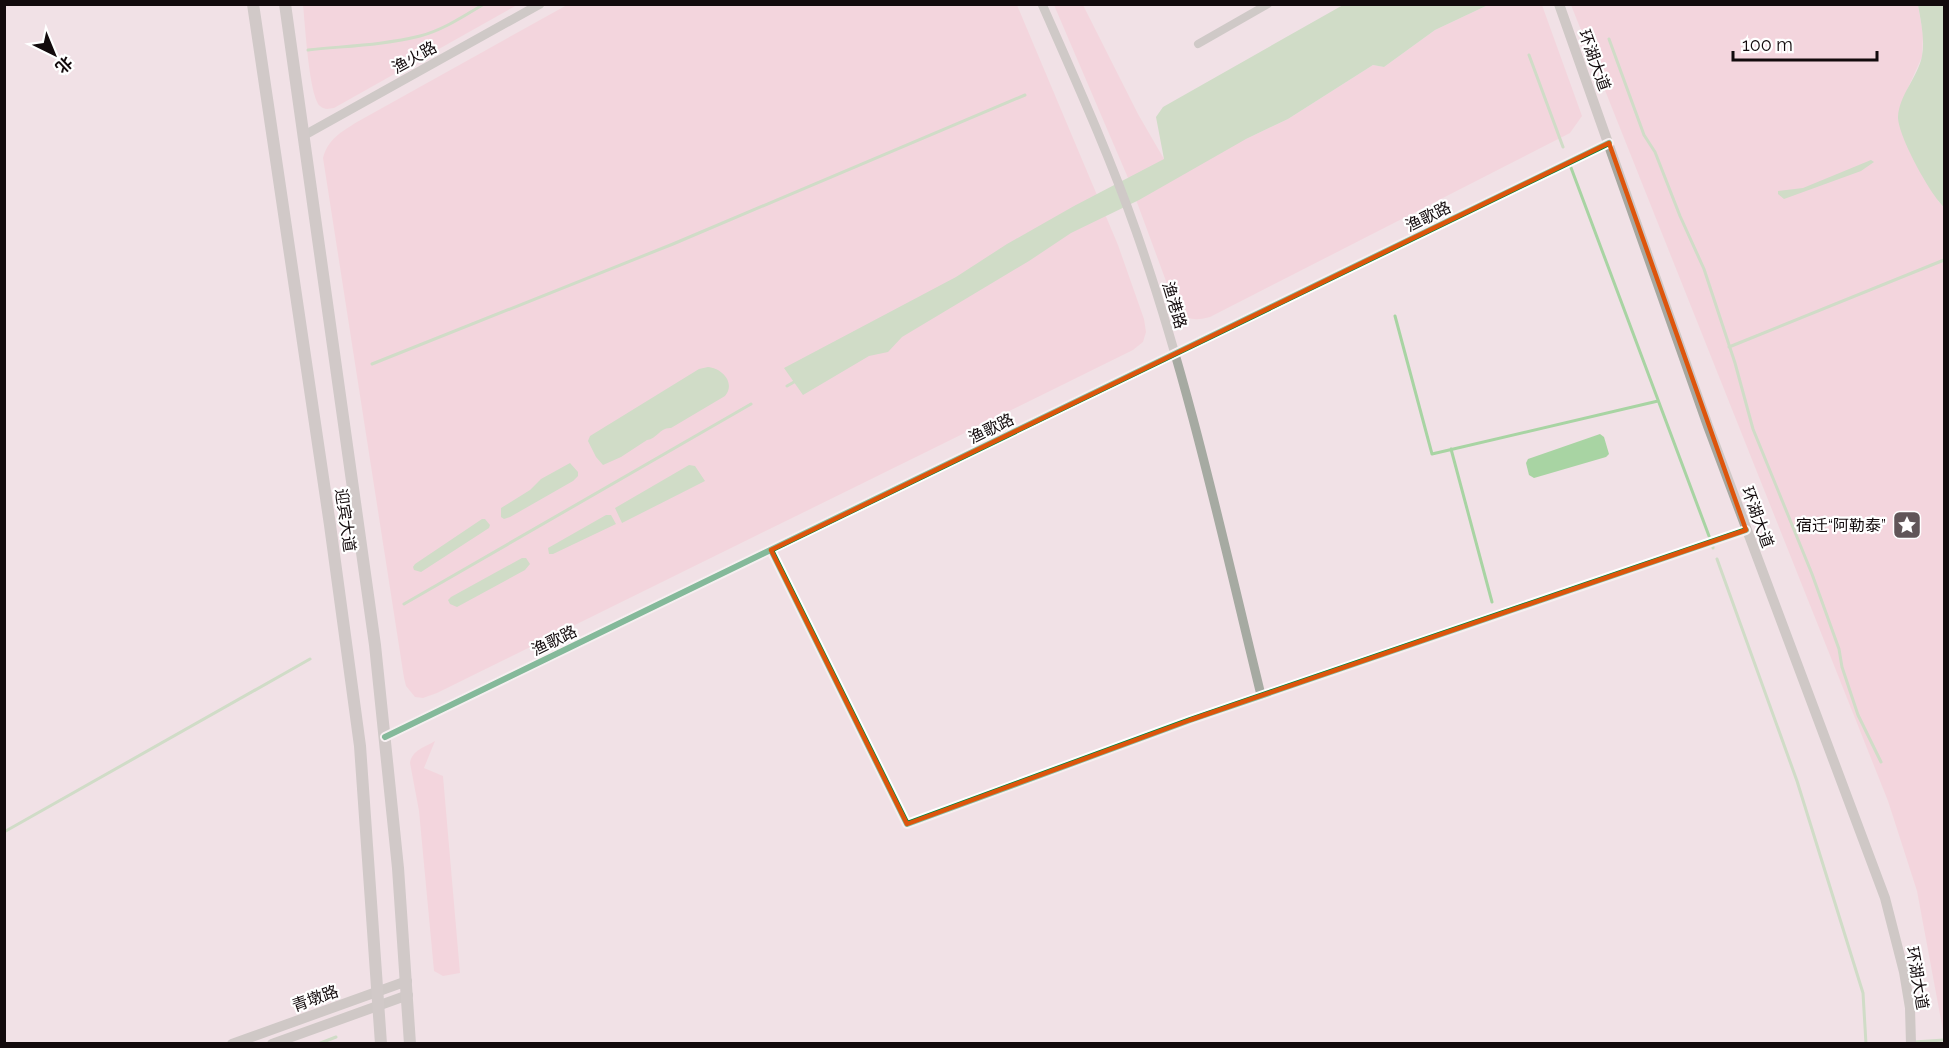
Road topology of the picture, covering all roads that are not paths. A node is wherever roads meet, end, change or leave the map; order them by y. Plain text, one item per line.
1 (253, 4) edge
2 (285, 4) edge
3 (540, 4) edge
4 (1042, 4) edge
5 (1269, 4) edge
6 (1559, 4) edge
7 (1198, 44) dead end
8 (303, 136) junction
9 (1609, 143) junction
10 (1174, 354) junction
11 (1746, 530) junction
12 (771, 549) junction
13 (1261, 695) junction
14 (385, 737) junction
15 (407, 981) junction
16 (378, 991) junction
17 (408, 995) junction
18 (378, 1005) junction
19 (1911, 1041) edge
20 (232, 1044) edge
21 (272, 1044) edge
22 (381, 1044) edge
23 (410, 1044) edge

1 - 16 highway, 迎宾大道
2 - 8 highway, 迎宾大道
3 - 8 street, 渔火路
4 - 10 street, 渔港路
5 - 7 street
6 - 9 main road, 环湖大道
8 - 14 highway, 迎宾大道
9 - 10 street, 渔歌路
9 - 11 main road, 环湖大道
10 - 12 street, 渔歌路
10 - 13 street, 渔港路
11 - 13 street
11 - 19 main road, 环湖大道
12 - 13 street
12 - 14 street, 渔歌路
14 - 15 highway, 迎宾大道
15 - 16 main road, 青墩路
15 - 17 highway, 迎宾大道
16 - 18 highway, 迎宾大道
16 - 20 main road, 青墩路
17 - 18 main road, 青墩路
17 - 23 highway, 迎宾大道
18 - 21 main road, 青墩路
18 - 22 highway, 迎宾大道

